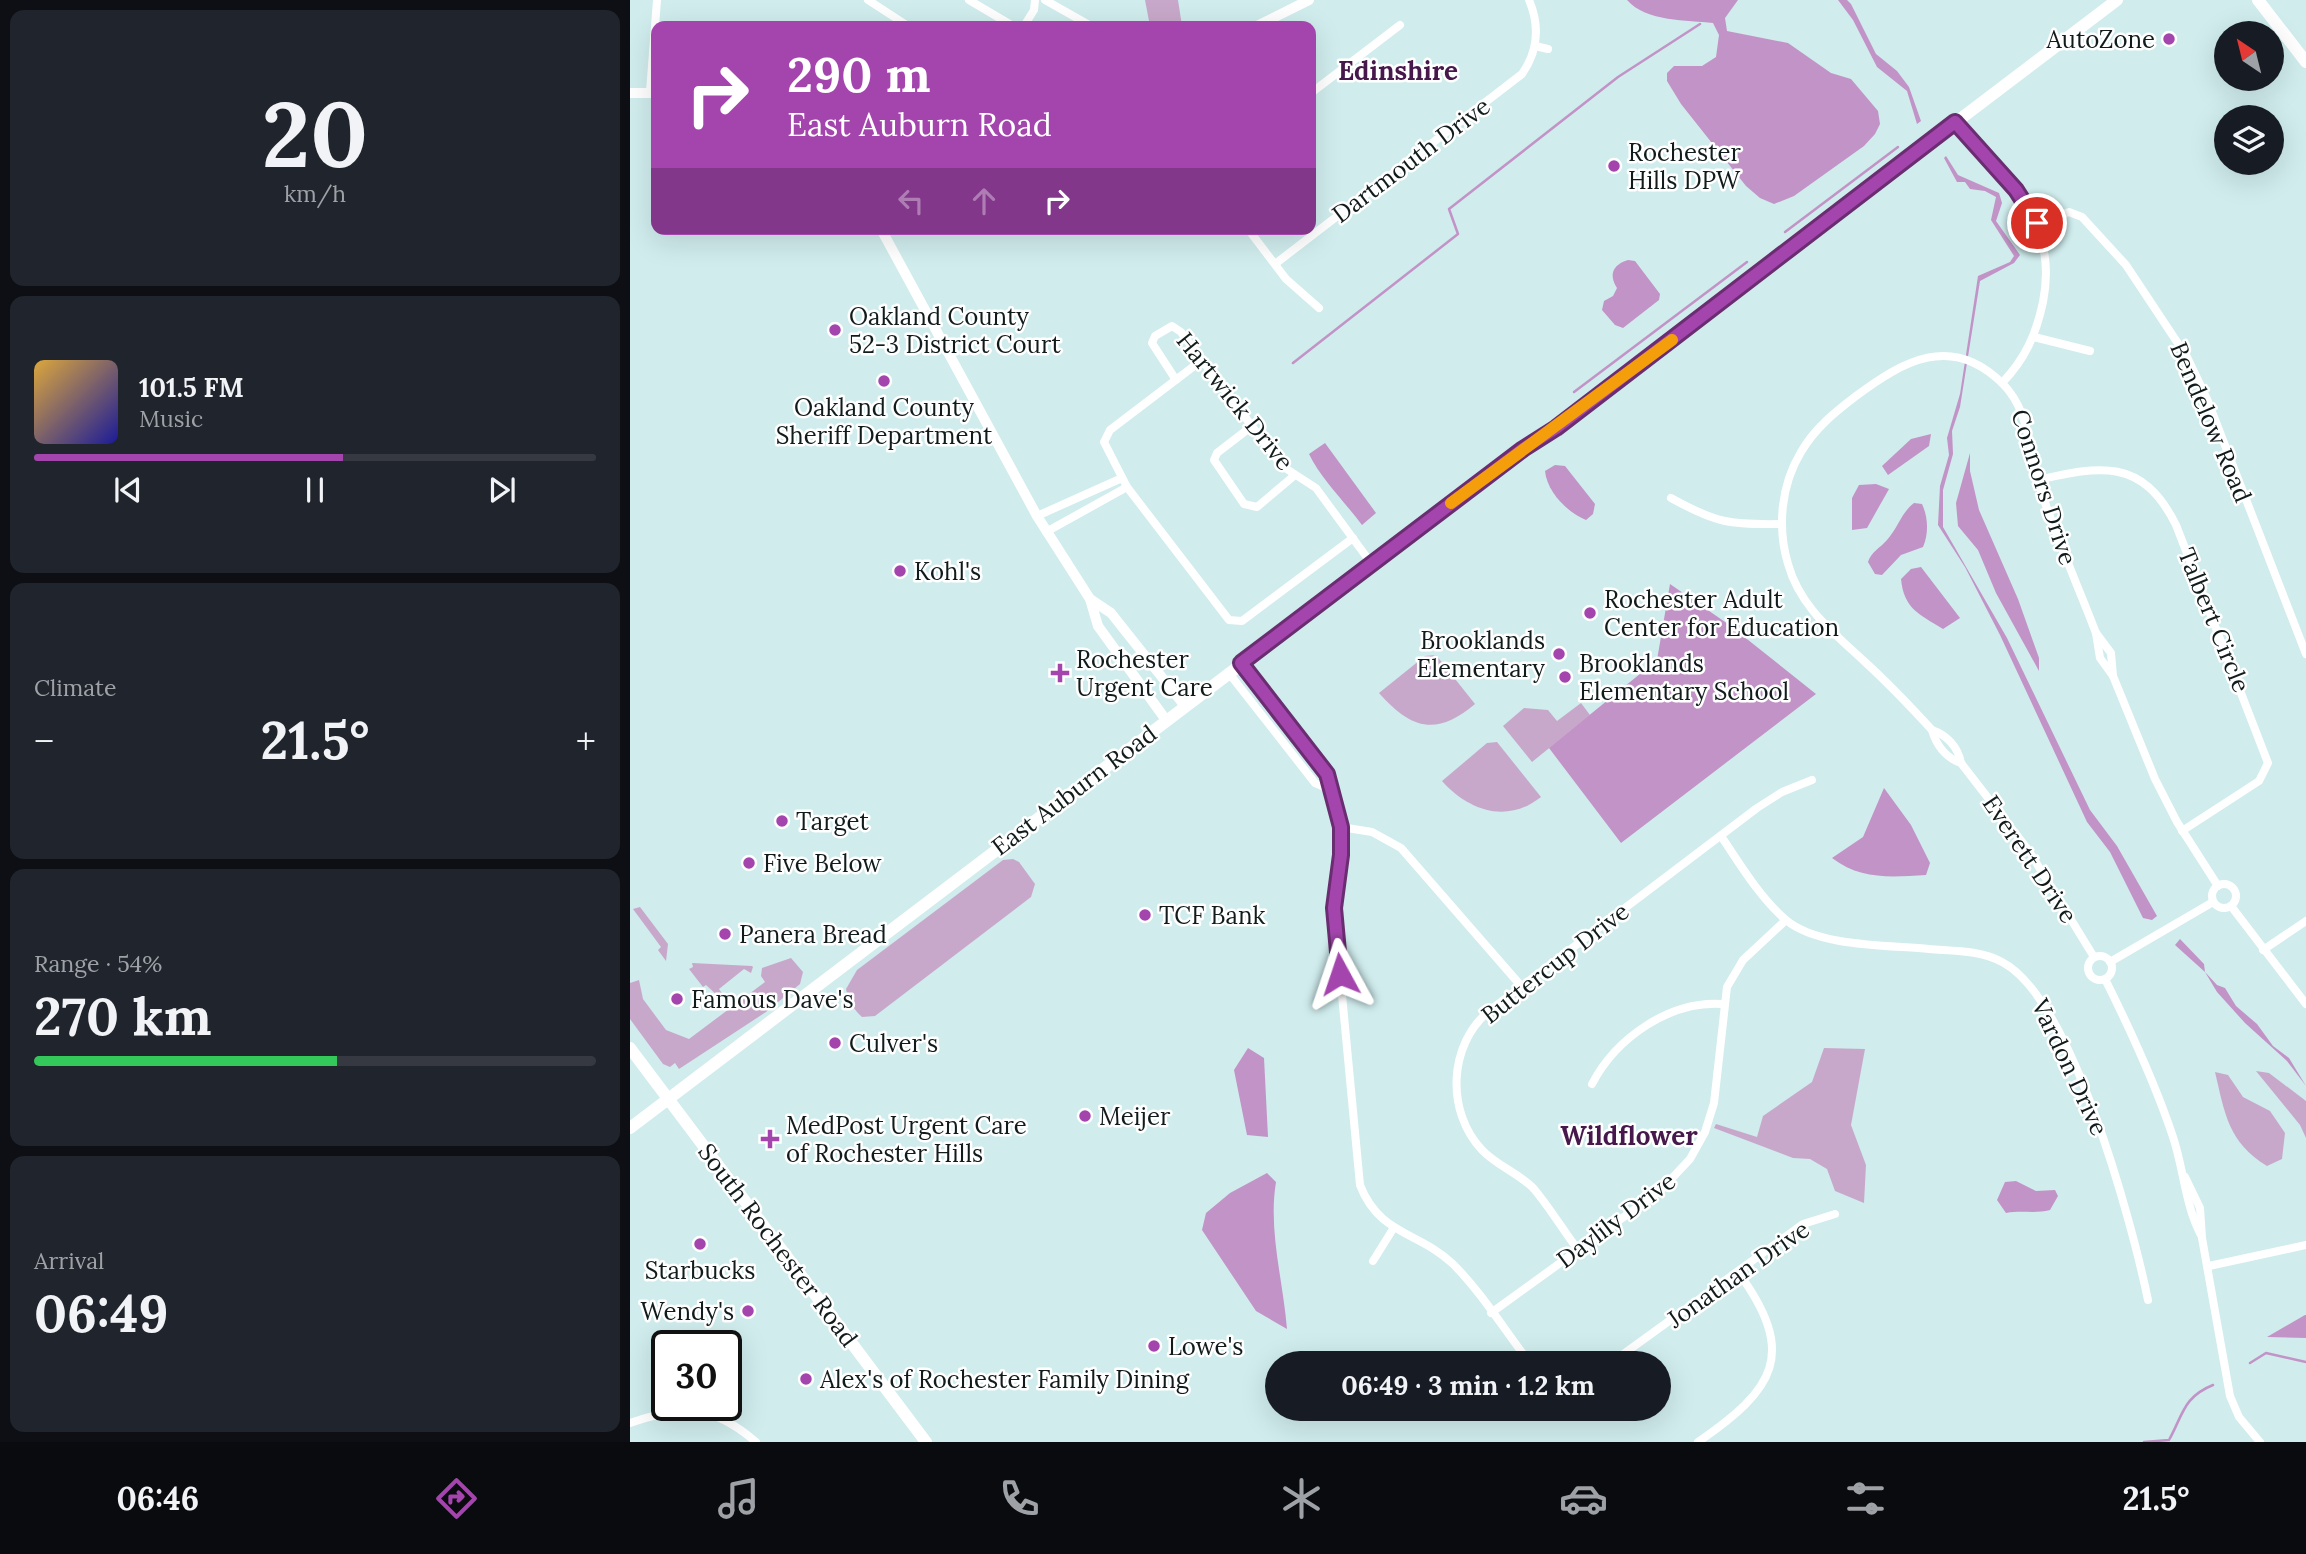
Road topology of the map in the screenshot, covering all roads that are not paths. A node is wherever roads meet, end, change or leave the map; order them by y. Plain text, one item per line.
1 (657, 0) edge
2 (868, 0) edge
3 (969, 0) edge
4 (1035, 0) edge
5 (1045, 0) edge
6 (1309, 0) edge
7 (1529, 0) edge
8 (2118, 0) edge
9 (2258, 0) edge
10 (656, 21) edge
11 (900, 21) edge
12 (1005, 21) edge
13 (1027, 21) edge
14 (1082, 21) edge
15 (1267, 21) edge
16 (1400, 25) dead end
17 (1535, 46) junction
18 (1548, 49) dead end
19 (2306, 62) edge
20 (1316, 89) edge
21 (630, 93) edge
22 (651, 93) edge
23 (1955, 122) junction
24 (2037, 223) junction
25 (1316, 233) edge
26 (884, 235) edge
27 (1253, 235) edge
28 (1313, 235) edge
29 (1275, 264) junction
30 (1319, 308) dead end
31 (2034, 337) junction
32 (2090, 351) dead end
33 (1202, 360) junction
34 (1176, 380) junction
35 (2002, 383) junction
36 (1252, 426) junction
37 (1295, 475) junction
38 (1122, 478) junction
39 (2038, 480) junction
40 (1127, 487) junction
41 (1671, 498) dead end
42 (1037, 516) junction
43 (1781, 524) junction
44 (1046, 532) junction
45 (1353, 538) junction
46 (1371, 563) junction
47 (1090, 599) junction
48 (1110, 644) junction
49 (1142, 653) junction
50 (2306, 654) edge
51 (1241, 663) junction
52 (1228, 672) junction
53 (1184, 705) junction
54 (1166, 720) junction
55 (1298, 736) junction
56 (1286, 746) junction
57 (1812, 780) dead end
58 (1329, 789) junction
59 (1341, 827) junction
60 (2182, 831) junction
61 (1720, 836) junction
62 (2218, 886) junction
63 (2213, 902) junction
64 (2231, 906) junction
65 (1786, 920) junction
66 (2306, 921) edge
67 (2263, 950) junction
68 (2094, 957) junction
69 (2110, 962) junction
70 (2105, 979) junction
71 (1522, 987) junction
72 (1723, 1004) junction
73 (2306, 1004) edge
74 (630, 1048) edge
75 (1592, 1084) dead end
76 (668, 1099) junction
77 (630, 1128) edge
78 (1835, 1214) dead end
79 (1393, 1229) junction
80 (2306, 1245) edge
81 (1578, 1250) junction
82 (1373, 1261) dead end
83 (2209, 1266) junction
84 (1738, 1272) junction
85 (2148, 1300) dead end
86 (1491, 1313) junction
87 (1521, 1351) edge
88 (1628, 1351) edge
89 (630, 1423) edge
90 (756, 1442) edge
91 (926, 1442) edge
92 (1698, 1442) edge
93 (2260, 1442) edge

1 - 10 street
2 - 11 street
3 - 12 street
4 - 13 street
5 - 14 street
6 - 15 street
7 - 17 street
8 - 23 main road, East Auburn Road
9 - 19 main road
16 - 20 street
17 - 18 street
17 - 25 street, Dartmouth Drive
21 - 22 street
23 - 24 street
23 - 46 main road, East Auburn Road
24 - 31 street
24 - 50 street, Bendelow Road
26 - 42 street
27 - 29 street
28 - 29 street, Dartmouth Drive
29 - 30 street
31 - 32 street
31 - 35 street
33 - 34 street
33 - 34 street, Hartwick Drive
33 - 36 street, Hartwick Drive
34 - 38 street
35 - 39 street, Connors Drive
35 - 43 street, Everett Drive
36 - 37 street, Hartwick Drive
36 - 37 street
37 - 45 street, Hartwick Drive
38 - 40 street
38 - 42 street
39 - 60 street, Connors Drive
39 - 60 street, Talbert Circle
40 - 44 street
40 - 45 street
41 - 43 street
42 - 44 street
43 - 68 street, Everett Drive
44 - 47 street
45 - 46 street, Hartwick Drive
46 - 51 main road, East Auburn Road
47 - 48 street
47 - 49 street
48 - 49 street
48 - 54 street
49 - 53 street
51 - 52 main road, East Auburn Road
51 - 55 street
52 - 53 main road, East Auburn Road
52 - 56 street
53 - 54 main road, East Auburn Road
54 - 76 main road, East Auburn Road
55 - 56 street
55 - 58 street
56 - 58 street
57 - 61 street, Buttercup Drive
58 - 59 street
59 - 71 street
59 - 79 street
60 - 62 street, Connors Drive
61 - 65 street, Vardon Drive
61 - 71 street, Buttercup Drive
62 - 63 street
62 - 64 street
63 - 64 street
63 - 69 street
64 - 67 street
65 - 72 street, Daylily Drive
65 - 85 street, Vardon Drive
66 - 67 street
67 - 73 street
68 - 69 street
68 - 70 street
69 - 70 street
70 - 83 street
71 - 81 street, Buttercup Drive
72 - 75 street
72 - 81 street, Daylily Drive
74 - 76 main road, South Rochester Road
76 - 77 main road, East Auburn Road
76 - 91 main road, South Rochester Road
78 - 84 street, Jonathan Drive
79 - 82 street
79 - 86 street
80 - 83 street
81 - 86 street, Daylily Drive
83 - 93 street
84 - 88 street, Jonathan Drive
84 - 92 street
86 - 87 street
89 - 90 street

